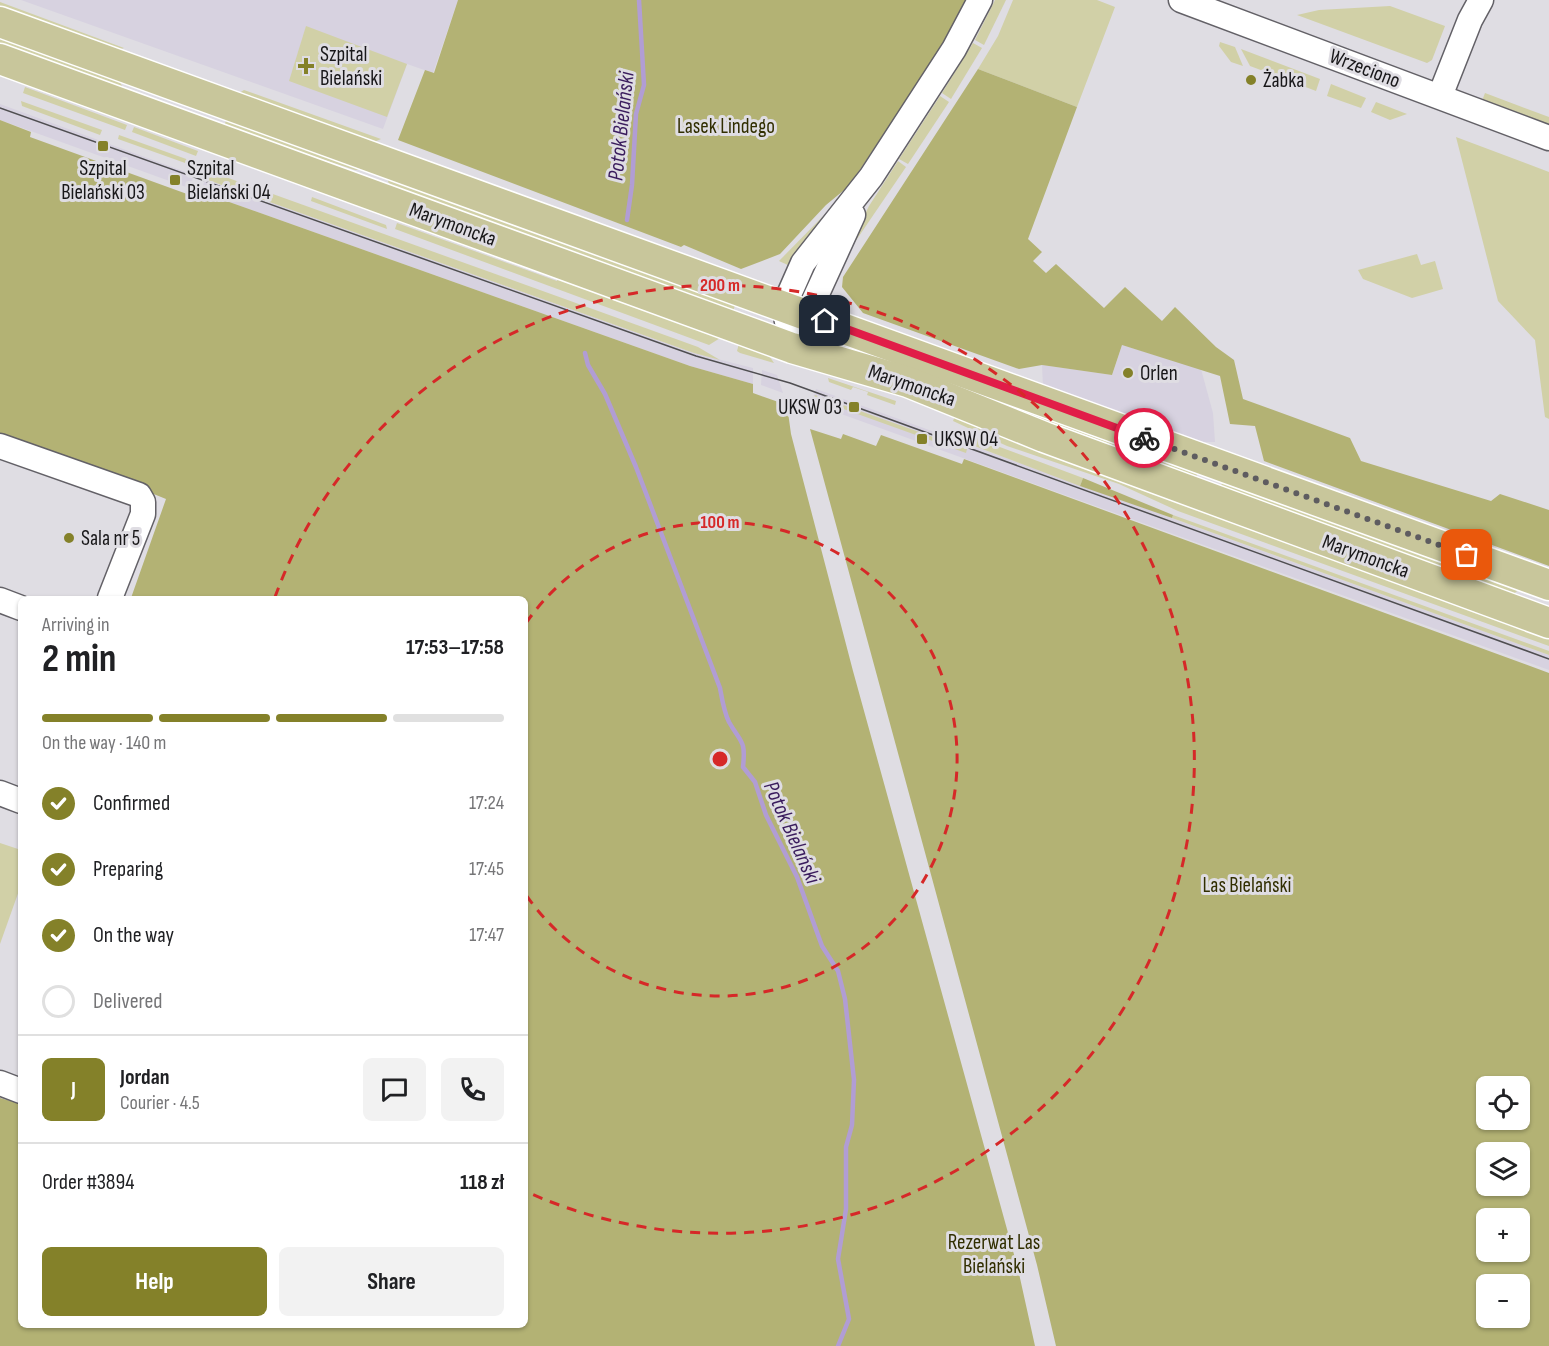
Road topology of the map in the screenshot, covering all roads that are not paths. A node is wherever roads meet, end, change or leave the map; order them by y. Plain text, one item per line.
1 (980, 0) edge
2 (1181, 0) edge
3 (1481, 0) edge
4 (0, 22) edge
5 (0, 59) edge
6 (126, 68) junction
7 (1440, 96) junction
8 (208, 98) junction
9 (145, 112) junction
10 (1549, 138) edge
11 (796, 310) junction
12 (792, 348) junction
13 (0, 446) edge
14 (1216, 464) junction
15 (1204, 496) junction
16 (1541, 582) edge
17 (111, 596) edge
18 (0, 600) edge
19 (18, 607) edge
20 (1521, 613) junction
21 (1549, 623) edge
22 (0, 793) edge
23 (18, 800) edge
24 (0, 1083) edge
25 (18, 1090) edge

1 - 11 street
2 - 7 street, Wrzeciono
3 - 7 street
4 - 6 main road, Marymoncka
5 - 9 main road, Marymoncka
6 - 8 main road, Marymoncka
6 - 9 main road
7 - 10 street, Wrzeciono
8 - 9 main road
8 - 11 main road, Marymoncka
9 - 12 main road, Marymoncka
11 - 12 street
11 - 14 main road, Marymoncka
12 - 15 main road, Marymoncka
13 - 17 street
14 - 15 main road
14 - 16 main road, Marymoncka
15 - 20 main road, Marymoncka
16 - 20 main road
18 - 19 street
20 - 21 main road, Marymoncka
22 - 23 street
24 - 25 street

